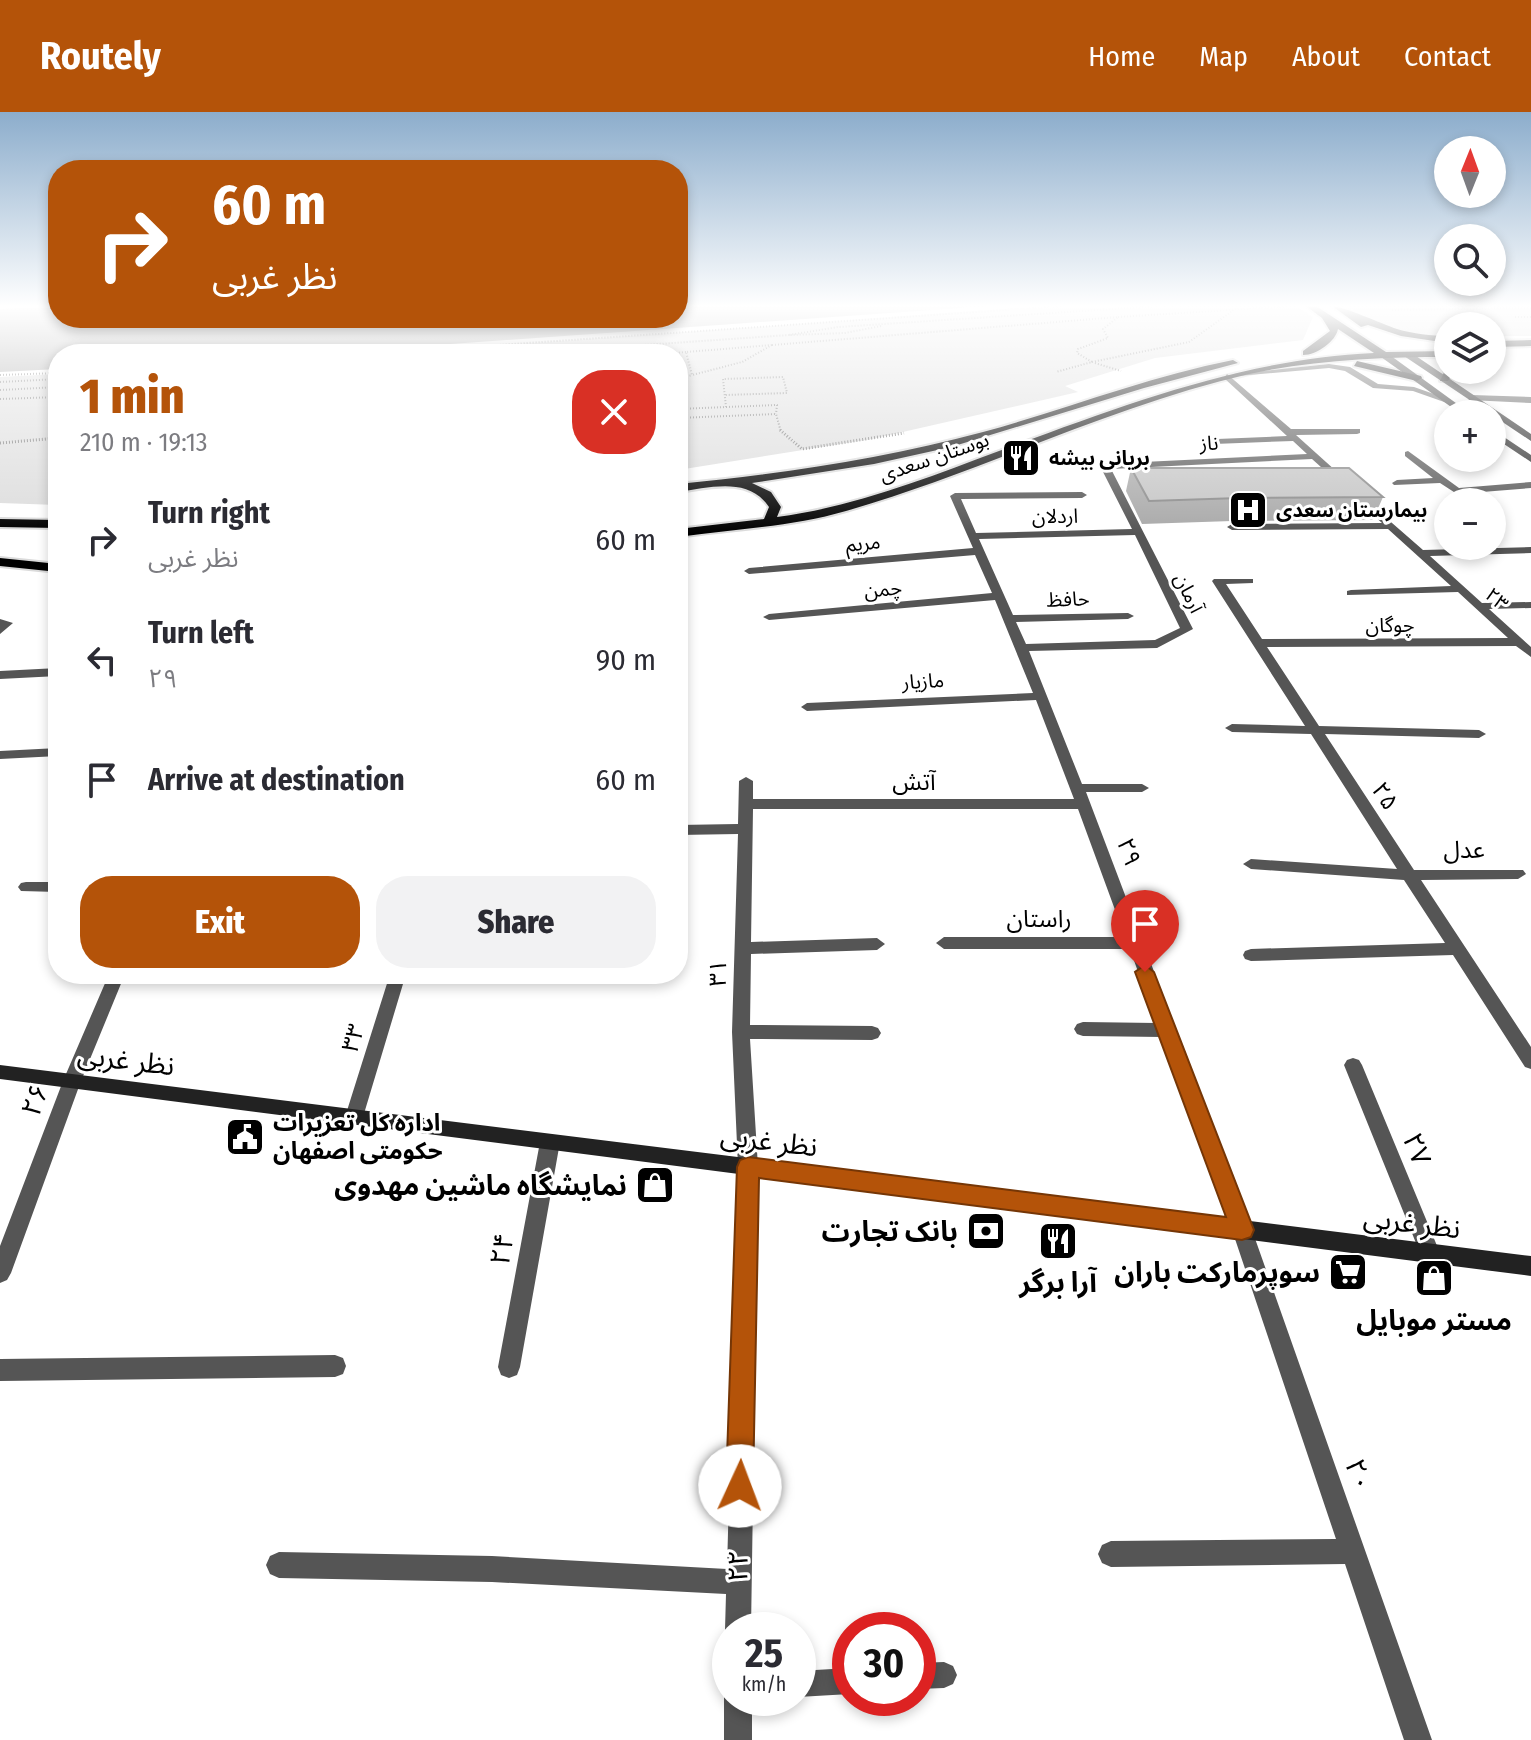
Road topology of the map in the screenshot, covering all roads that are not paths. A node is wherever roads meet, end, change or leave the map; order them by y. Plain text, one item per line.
1 (1154, 382) edge
2 (1209, 382) edge
3 (1240, 382) edge
4 (1369, 382) edge
5 (1422, 382) edge
6 (1457, 384) edge
7 (1472, 398) junction
8 (1447, 400) joint
9 (1531, 400) edge
10 (1357, 431) dead end
11 (1293, 435) junction
12 (1531, 438) edge
13 (1217, 442) dead end
14 (1506, 442) edge
15 (1408, 454) dead end
16 (1315, 456) junction
17 (1531, 459) edge
18 (1105, 466) joint
19 (1443, 480) junction
20 (737, 481) junction
21 (1397, 483) dead end
22 (1531, 485) edge
23 (688, 487) edge
24 (1082, 495) dead end
25 (770, 520) junction
26 (0, 523) edge
27 (48, 524) edge
28 (1391, 526) junction
29 (1232, 527) edge
30 (688, 532) edge
31 (1138, 532) junction
32 (973, 536) junction
33 (1531, 550) edge
34 (980, 551) junction
35 (1421, 553) junction
36 (1506, 559) edge
37 (1531, 559) edge
38 (0, 562) edge
39 (48, 567) edge
40 (749, 571) dead end
41 (1249, 581) dead end
42 (1460, 589) junction
43 (1351, 593) dead end
44 (999, 596) junction
45 (1531, 605) edge
46 (1478, 606) junction
47 (1128, 616) dead end
48 (769, 617) dead end
49 (1009, 619) junction
50 (0, 622) edge
51 (0, 630) edge
52 (1519, 642) junction
53 (1261, 643) junction
54 (1022, 648) junction
55 (1531, 653) edge
56 (48, 673) edge
57 (0, 675) edge
58 (1041, 696) junction
59 (807, 707) dead end
60 (1232, 728) dead end
61 (1314, 730) junction
62 (1479, 734) dead end
63 (48, 753) edge
64 (0, 755) edge
65 (746, 781) dead end
66 (1077, 788) junction
67 (1142, 788) dead end
68 (745, 804) junction
69 (1083, 804) junction
70 (745, 829) junction
71 (688, 830) edge
72 (1251, 864) dead end
73 (1518, 874) dead end
74 (1411, 875) junction
75 (26, 887) dead end
76 (48, 887) edge
77 (944, 943) dead end
78 (1134, 943) junction
79 (877, 944) dead end
80 (743, 948) junction
81 (1455, 949) junction
82 (1251, 955) dead end
83 (113, 984) edge
84 (395, 984) edge
85 (1083, 1029) dead end
86 (1165, 1030) junction
87 (741, 1032) junction
88 (872, 1033) dead end
89 (1531, 1062) edge
90 (1353, 1065) dead end
91 (0, 1072) edge
92 (72, 1081) junction
93 (354, 1117) junction
94 (550, 1142) junction
95 (748, 1167) junction
96 (1242, 1230) junction
97 (1430, 1253) junction
98 (1531, 1266) edge
99 (0, 1273) edge
100 (335, 1366) dead end
101 (509, 1367) dead end
102 (0, 1370) edge
103 (1353, 1551) junction
104 (1111, 1554) dead end
105 (279, 1565) dead end
106 (737, 1582) junction
107 (738, 1612) edge
108 (738, 1716) edge
109 (738, 1740) edge
110 (1418, 1740) edge

1 - 20 main road, بوستان سعدی
2 - 25 main road, بوستان سعدی
3 - 11 street, ۲۳
4 - 8 street
5 - 8 main road
6 - 7 main road
7 - 9 street
7 - 12 main road
10 - 11 street
11 - 13 street
11 - 16 street, ۲۳
14 - 17 main road
15 - 19 street
16 - 18 street, ناز
16 - 28 street, ۲۳
18 - 31 street, آرمان
19 - 21 street
19 - 22 street
20 - 23 main road, بوستان سعدی
20 - 25 main road
24 - 32 street, ۲۹
25 - 30 main road, بوستان سعدی
26 - 27 main road
28 - 29 street
28 - 35 street, ۲۳
31 - 32 street, اردلان
31 - 54 street, آرمان
32 - 34 street, ۲۹
33 - 35 street
34 - 40 street, مریم
34 - 44 street, ۲۹
35 - 42 street, ۲۳
36 - 37 street
38 - 39 main road
41 - 53 street, ۲۵
42 - 43 street
42 - 46 street, ۲۳
44 - 48 street, چمن
44 - 49 street, ۲۹
45 - 46 street
46 - 52 street, ۲۳
47 - 49 street, حافظ
49 - 54 street, ۲۹
50 - 51 street
52 - 53 street, چوگان
52 - 55 street, ۲۳
53 - 61 street, ۲۵
54 - 58 street, ۲۹
56 - 57 street
58 - 59 street, مازیار
58 - 66 street, ۲۹
60 - 61 street
61 - 62 street
61 - 74 street, ۲۵
63 - 64 street
65 - 68 street, ۳۱
66 - 67 street
66 - 69 street, ۲۹
68 - 69 street, آتش
68 - 70 street, ۳۱
69 - 78 street, ۲۹
70 - 71 street
70 - 80 street, ۳۱
72 - 74 street, عدل
73 - 74 street, عدل
74 - 81 street, ۲۵
75 - 76 street
77 - 78 street, راستان
78 - 86 street, ۲۹
79 - 80 street
80 - 87 street, ۳۱
81 - 82 street
81 - 89 street, ۲۵
83 - 92 street, ۲۶
84 - 93 street, ۳۳
85 - 86 street
86 - 96 street, ۲۹
87 - 88 street
87 - 95 street, ۳۱
90 - 97 street, ۲۷
91 - 92 main road, نظر غربی
92 - 93 main road, نظر غربی
92 - 99 street, ۲۶
93 - 94 main road, نظر غربی
94 - 95 main road, نظر غربی
94 - 101 street, ۲۴
95 - 96 main road, نظر غربی
95 - 106 street, ۲۲
96 - 97 main road, نظر غربی
96 - 103 street, ۲۰
97 - 98 main road, نظر غربی
100 - 102 street
103 - 104 street
103 - 110 street, ۲۰
105 - 106 street
106 - 107 street, ۲۲
108 - 109 street

